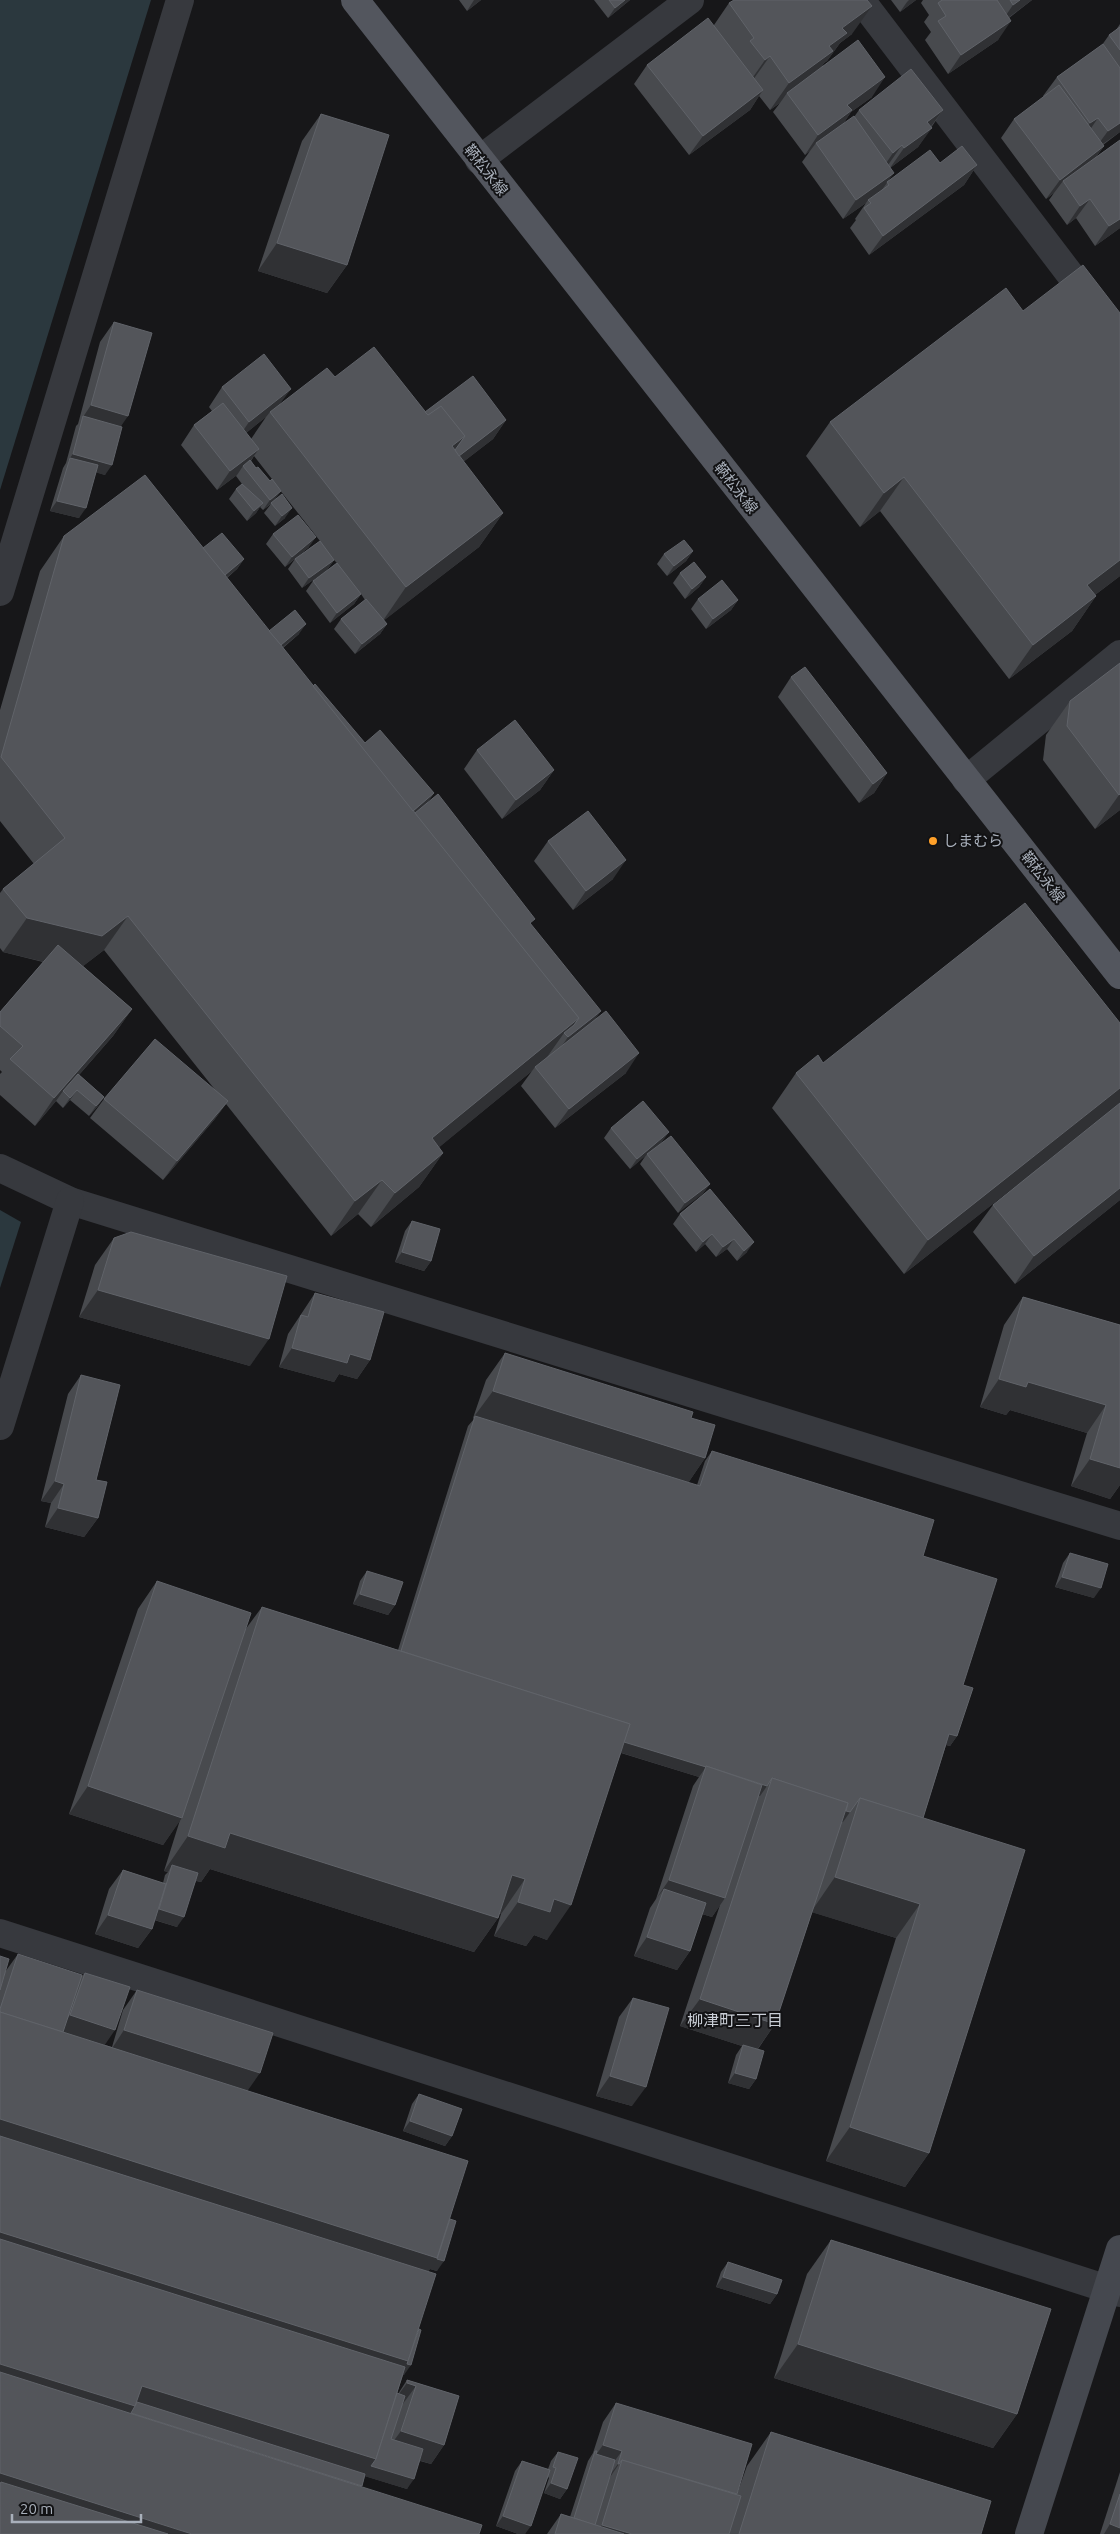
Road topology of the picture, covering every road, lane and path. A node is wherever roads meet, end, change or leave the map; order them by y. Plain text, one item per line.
1 (180, 0) edge
2 (355, 0) edge
3 (690, 0) edge
4 (861, 0) edge
5 (479, 160) junction
6 (1120, 340) edge
7 (0, 592) edge
8 (1120, 654) edge
9 (966, 780) junction
10 (1120, 975) edge
11 (0, 1168) edge
12 (70, 1201) junction
13 (0, 1426) edge
14 (1120, 1526) edge
15 (0, 1933) edge
16 (1120, 2249) edge
17 (1114, 2291) edge
18 (1029, 2534) edge

1 - 7 street
2 - 5 main road, 鞆松永線
3 - 5 street
4 - 6 street
5 - 9 main road, 鞆松永線
8 - 9 street
9 - 10 main road, 鞆松永線
11 - 12 street
12 - 13 street
12 - 14 street
15 - 17 street
16 - 17 street
17 - 18 street

